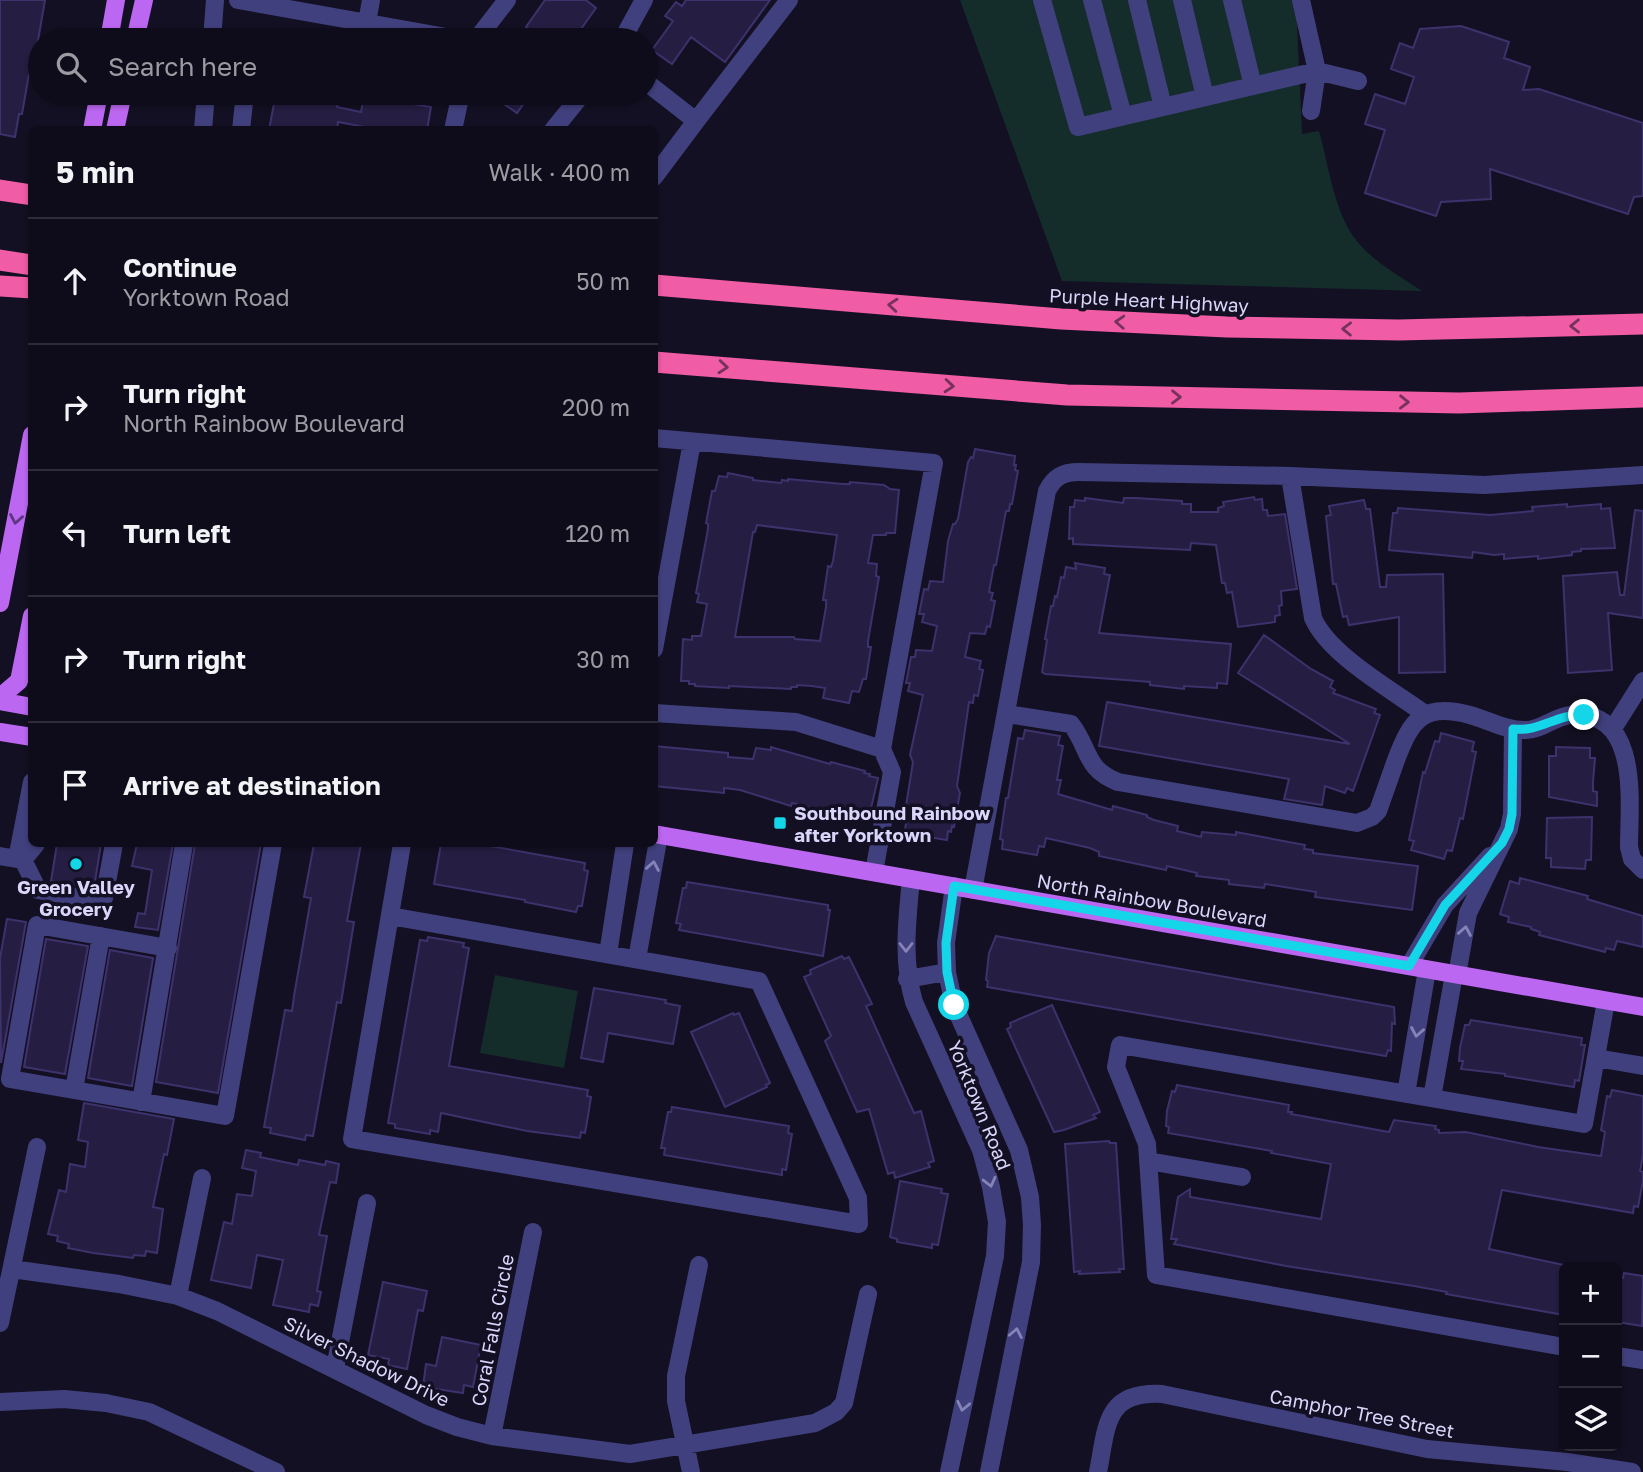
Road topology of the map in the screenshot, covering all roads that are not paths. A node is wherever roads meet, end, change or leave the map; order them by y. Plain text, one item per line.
1 (116, 0) edge
2 (144, 0) edge
3 (215, 0) edge
4 (238, 0) edge
5 (371, 0) edge
6 (508, 0) edge
7 (644, 0) edge
8 (789, 0) edge
9 (1042, 0) edge
10 (1092, 0) edge
11 (1137, 0) edge
12 (1182, 0) edge
13 (1232, 0) edge
14 (1301, 0) edge
15 (111, 28) edge
16 (138, 28) edge
17 (213, 28) edge
18 (353, 28) edge
19 (366, 28) edge
20 (486, 28) edge
21 (629, 28) edge
22 (1317, 71) junction
23 (1358, 81) dead end
24 (1253, 86) junction
25 (658, 91) edge
26 (1205, 97) junction
27 (97, 105) edge
28 (120, 105) edge
29 (205, 105) edge
30 (244, 105) edge
31 (458, 105) edge
32 (573, 105) edge
33 (1163, 107) junction
34 (1311, 111) dead end
35 (1123, 116) junction
36 (696, 121) junction
37 (93, 126) edge
38 (116, 126) edge
39 (203, 126) edge
40 (242, 126) edge
41 (454, 126) edge
42 (556, 126) edge
43 (658, 172) edge
44 (0, 190) edge
45 (28, 194) edge
46 (0, 260) edge
47 (28, 264) edge
48 (658, 285) edge
49 (0, 286) edge
50 (28, 288) edge
51 (1643, 324) edge
52 (658, 362) edge
53 (1643, 397) edge
54 (658, 438) edge
55 (692, 442) junction
56 (28, 456) edge
57 (1643, 475) edge
58 (1290, 476) junction
59 (0, 603) edge
60 (658, 627) edge
61 (28, 636) edge
62 (1643, 681) edge
63 (0, 699) edge
64 (28, 705) edge
65 (658, 713) edge
66 (1007, 714) junction
67 (1425, 714) junction
68 (1513, 729) junction
69 (1612, 730) junction
70 (0, 732) edge
71 (28, 736) edge
72 (882, 749) junction
73 (28, 798) edge
74 (658, 834) edge
75 (1502, 843) junction
76 (31, 847) edge
77 (113, 847) edge
78 (184, 847) edge
79 (272, 847) edge
80 (402, 847) edge
81 (625, 847) edge
82 (655, 847) edge
83 (13, 859) edge
84 (1643, 870) edge
85 (874, 872) junction
86 (911, 879) junction
87 (954, 886) junction
88 (974, 890) junction
89 (618, 892) junction
90 (648, 897) junction
91 (390, 916) junction
92 (101, 936) junction
93 (168, 948) junction
94 (608, 954) junction
95 (637, 959) junction
96 (1409, 966) junction
97 (1427, 970) junction
98 (947, 972) junction
99 (1455, 974) junction
100 (907, 979) junction
101 (1606, 1001) junction
102 (1643, 1007) edge
103 (1596, 1058) junction
104 (1643, 1066) edge
105 (74, 1090) junction
106 (1406, 1094) junction
107 (1432, 1098) junction
108 (141, 1102) junction
109 (37, 1147) dead end
110 (1148, 1161) junction
111 (1242, 1177) dead end
112 (202, 1178) dead end
113 (367, 1203) dead end
114 (533, 1233) dead end
115 (699, 1265) dead end
116 (12, 1269) junction
117 (868, 1294) dead end
118 (178, 1296) junction
119 (0, 1324) edge
120 (1559, 1346) edge
121 (1622, 1357) edge
122 (1643, 1360) edge
123 (335, 1368) junction
124 (0, 1402) edge
125 (492, 1436) junction
126 (685, 1446) junction
127 (276, 1472) edge
128 (691, 1472) edge
129 (949, 1472) edge
130 (989, 1472) edge
131 (1098, 1472) edge
132 (1632, 1472) edge

1 - 15 main road
2 - 16 main road
3 - 17 street
4 - 18 street
5 - 19 street
6 - 20 street
7 - 21 street
8 - 36 street
9 - 35 street
10 - 35 street
11 - 33 street
12 - 26 street
13 - 24 street
14 - 22 street
22 - 23 street
22 - 24 street
22 - 34 street
24 - 26 street
25 - 36 street
26 - 33 street
27 - 37 main road
28 - 38 main road
29 - 39 street
30 - 40 street
31 - 41 street
32 - 42 street
33 - 35 street
36 - 43 street
44 - 45 highway
46 - 47 highway
51 -> 48 highway, Purple Heart Highway
49 - 50 highway
52 -> 53 highway
54 - 55 street
55 - 60 street
55 - 72 street
56 -> 59 main road
57 - 58 street
58 - 66 street
58 - 67 street
61 - 63 main road
62 - 69 street
63 - 64 main road
65 - 72 street
66 - 67 street
66 - 88 street
67 - 68 street
68 - 69 street
68 - 75 street
69 - 84 street
70 - 71 main road
72 - 85 street
73 - 83 street
74 - 85 main road, North Rainbow Boulevard
75 - 96 street
99 -> 75 street
76 - 83 street
77 - 83 street
78 - 93 street
79 - 108 street
80 - 91 street
81 - 89 street
90 -> 82 street
85 - 86 main road, North Rainbow Boulevard
86 - 87 main road, North Rainbow Boulevard
86 -> 100 street, Yorktown Road
87 - 88 main road, North Rainbow Boulevard
87 - 98 street, Yorktown Road
88 - 96 main road, North Rainbow Boulevard
89 - 90 street
89 - 94 street
90 - 95 street
91 - 94 street
91 - 95 street
92 - 93 street
92 - 105 street
92 - 105 street
93 - 108 street
94 - 95 street
96 - 97 main road, North Rainbow Boulevard
97 - 99 main road, North Rainbow Boulevard
97 -> 106 street
98 - 100 street
130 -> 98 street, Yorktown Road
99 - 101 main road, North Rainbow Boulevard
99 - 107 street
100 -> 129 street, Yorktown Road
101 - 102 main road, North Rainbow Boulevard
101 - 103 street
103 - 104 street
103 - 107 street
105 - 108 street
106 - 107 street
106 - 110 street
109 - 116 street
110 - 111 street
110 - 120 street
112 - 118 street
113 - 123 street
114 - 125 street, Coral Falls Circle
115 - 126 street
116 - 118 street, Silver Shadow Drive
116 - 119 street
117 - 126 street, Silver Shadow Drive
118 - 123 street, Silver Shadow Drive
121 - 122 street
123 - 125 street, Silver Shadow Drive
124 - 127 street
125 - 126 street, Silver Shadow Drive
126 - 128 street
131 - 132 street, Camphor Tree Street

